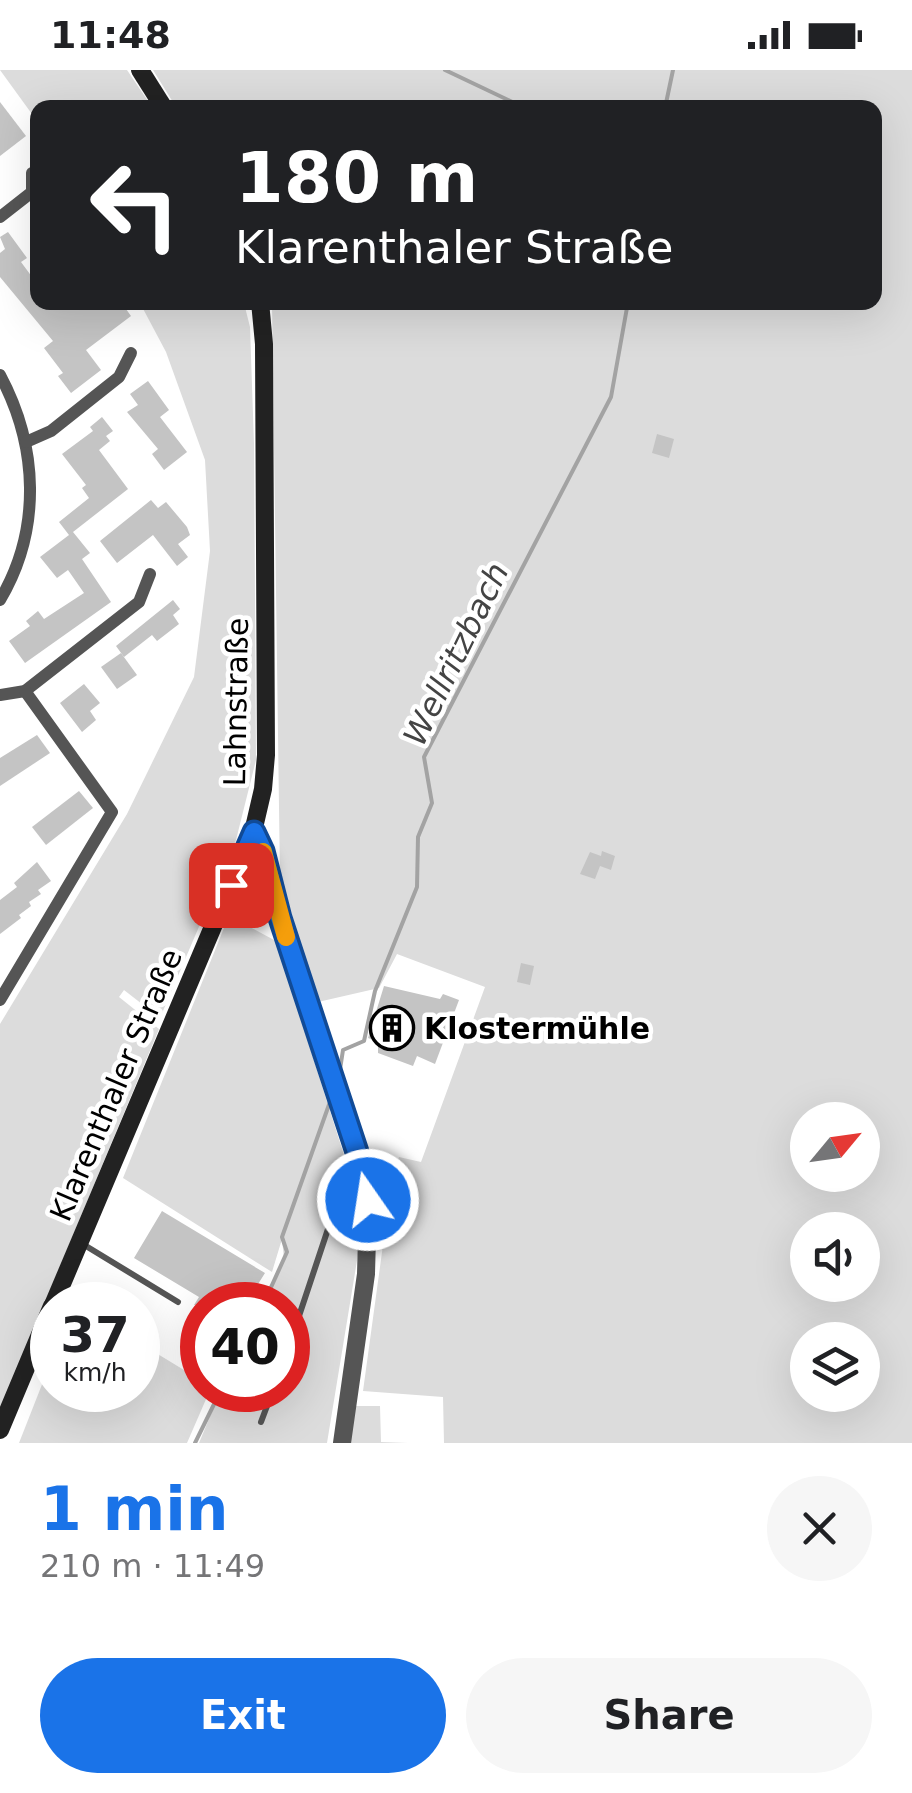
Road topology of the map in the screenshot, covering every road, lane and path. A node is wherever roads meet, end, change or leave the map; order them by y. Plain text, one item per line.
1 (140, 70) edge
2 (159, 100) edge
3 (30, 194) edge
4 (0, 217) edge
5 (261, 310) edge
6 (130, 353) dead end
7 (0, 374) edge
8 (26, 442) junction
9 (150, 574) dead end
10 (0, 600) edge
11 (24, 690) junction
12 (0, 695) edge
13 (254, 832) junction
14 (0, 1000) edge
15 (368, 1200) junction
16 (80, 1242) junction
17 (63, 1282) edge
18 (310, 1284) edge
19 (178, 1302) dead end
20 (30, 1360) edge
21 (265, 1412) edge
22 (261, 1422) dead end
23 (0, 1430) edge
24 (342, 1443) edge

1 - 2 main road
3 - 4 street
5 - 13 main road, Lahnstraße
6 - 8 street
7 - 8 street
8 - 10 street
9 - 11 street
11 - 12 street
11 - 14 street
13 - 15 street, Lahnstraße
13 - 16 main road, Klarenthaler Straße
15 - 18 lane
15 - 24 street, Lahnstraße
16 - 17 main road, Klarenthaler Straße
16 - 19 lane
20 - 23 main road, Klarenthaler Straße
21 - 22 lane

